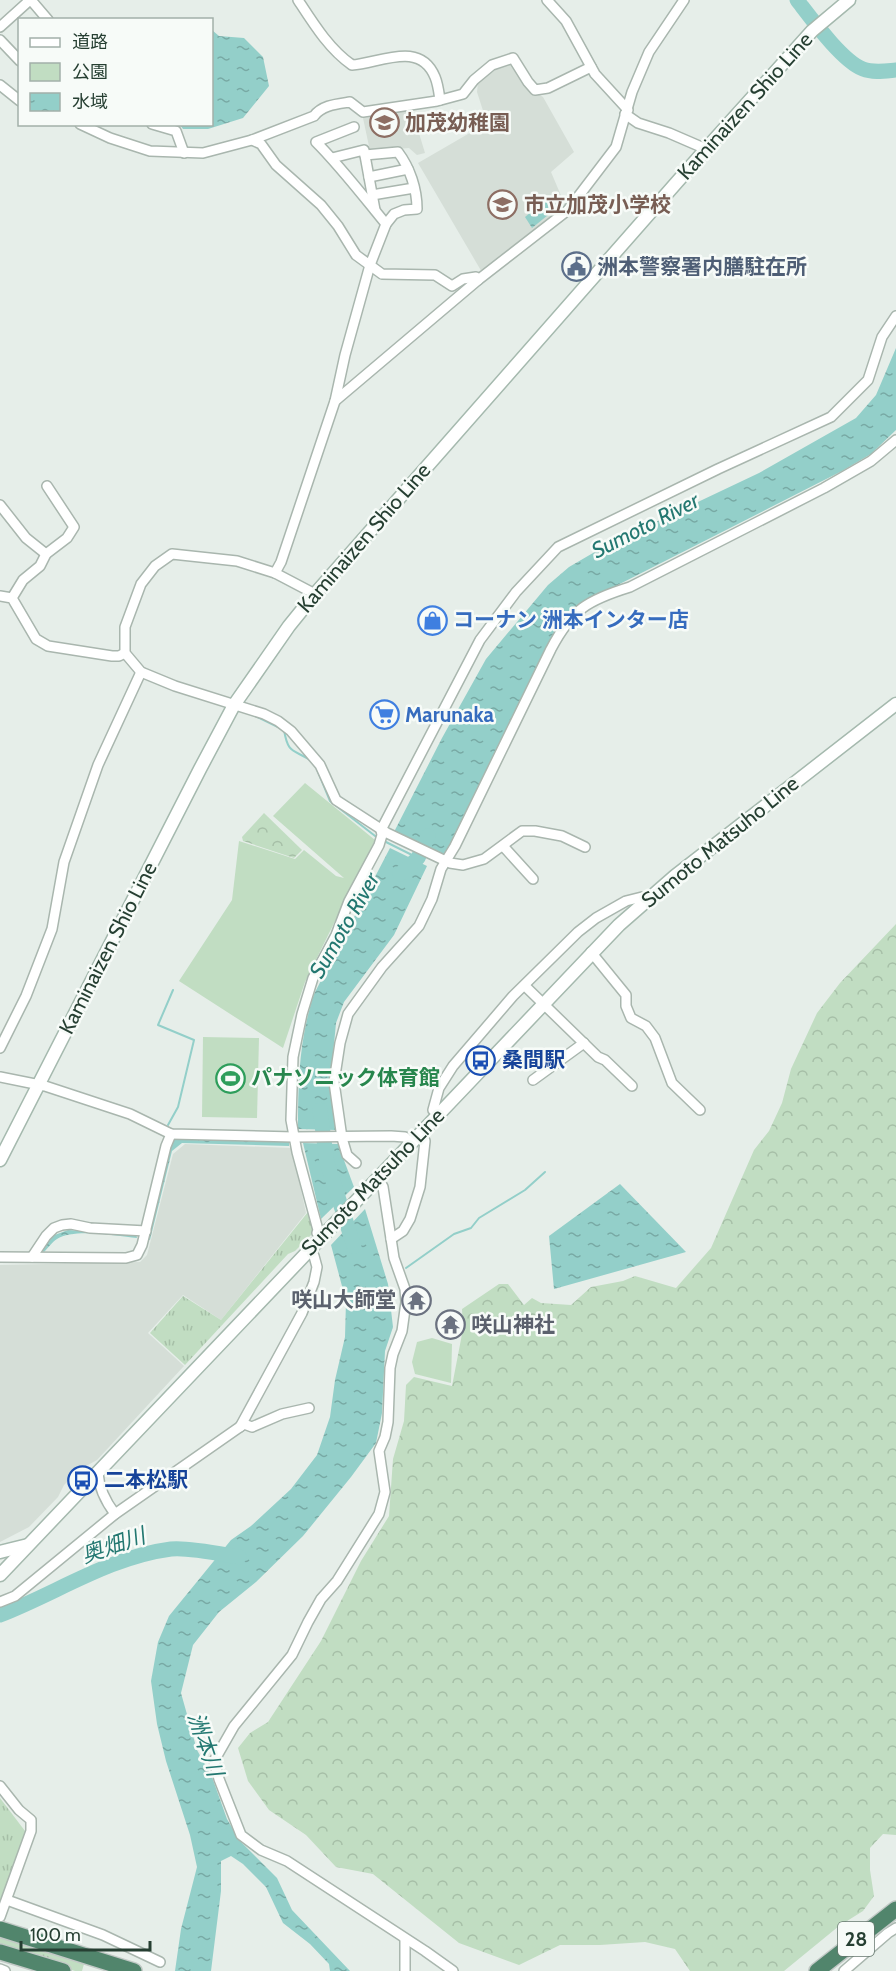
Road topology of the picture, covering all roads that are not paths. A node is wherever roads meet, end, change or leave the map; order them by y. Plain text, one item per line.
1 (30, 0) edge
2 (298, 0) edge
3 (547, 0) edge
4 (684, 0) edge
5 (849, 0) edge
6 (46, 18) edge
7 (0, 27) edge
8 (0, 40) edge
9 (18, 59) edge
10 (591, 67) junction
11 (0, 85) edge
12 (18, 99) edge
13 (440, 100) junction
14 (626, 112) junction
15 (84, 126) edge
16 (159, 126) edge
17 (354, 126) dead end
18 (252, 140) junction
19 (705, 148) junction
20 (184, 153) junction
21 (365, 155) junction
22 (332, 158) junction
23 (408, 170) junction
24 (369, 177) junction
25 (414, 188) junction
26 (372, 195) junction
27 (375, 211) junction
28 (386, 224) junction
29 (370, 265) junction
30 (478, 280) junction
31 (896, 316) edge
32 (335, 401) junction
33 (896, 440) edge
34 (47, 486) dead end
35 (0, 505) edge
36 (46, 554) junction
37 (275, 573) junction
38 (315, 594) junction
39 (0, 596) edge
40 (12, 598) junction
41 (125, 653) junction
42 (141, 672) junction
43 (896, 704) edge
44 (234, 705) junction
45 (382, 836) junction
46 (503, 846) junction
47 (585, 847) dead end
48 (444, 861) junction
49 (533, 879) dead end
50 (645, 901) junction
51 (591, 952) junction
52 (525, 986) junction
53 (544, 1003) junction
54 (584, 1043) junction
55 (0, 1048) edge
56 (0, 1077) edge
57 (533, 1080) dead end
58 (38, 1086) junction
59 (632, 1086) dead end
60 (700, 1110) dead end
61 (438, 1114) junction
62 (421, 1132) junction
63 (171, 1134) junction
64 (296, 1137) junction
65 (341, 1138) junction
66 (411, 1143) junction
67 (0, 1160) edge
68 (356, 1163) dead end
69 (374, 1181) junction
70 (146, 1231) junction
71 (320, 1234) junction
72 (391, 1239) junction
73 (309, 1249) junction
74 (0, 1257) edge
75 (32, 1257) junction
76 (309, 1408) dead end
77 (240, 1427) junction
78 (98, 1473) junction
79 (115, 1515) junction
80 (28, 1545) junction
81 (0, 1552) edge
82 (0, 1575) edge
83 (0, 1602) edge
84 (0, 1786) edge
85 (7, 1900) junction
86 (896, 1909) edge
87 (0, 1917) edge
88 (896, 1928) edge
89 (0, 1929) edge
90 (405, 1939) junction
91 (0, 1952) edge
92 (160, 1962) dead end
93 (0, 1969) edge
94 (5, 1971) edge
95 (63, 1971) edge
96 (134, 1971) edge
97 (405, 1971) edge
98 (453, 1971) edge
99 (817, 1971) edge
100 (844, 1971) edge

1 - 6 street
1 - 7 street
2 - 13 street
3 - 10 street
4 - 14 street
5 - 19 main road, Kaminaizen Shio Line
8 - 9 street
10 - 13 street
10 - 14 street
11 - 12 street
13 - 18 street
14 - 19 street
14 - 30 street
15 - 20 street
16 - 20 street
17 - 22 street
18 - 20 street
18 - 29 street
19 - 38 main road, Kaminaizen Shio Line
21 - 22 street
21 - 23 street
21 - 24 street
22 - 27 street
23 - 24 street
23 - 25 street
24 - 26 street
25 - 26 street
25 - 28 street
26 - 27 street
27 - 28 street
28 - 29 street
29 - 30 street
29 - 32 street
30 - 32 street
31 - 45 street
32 - 37 street
33 - 48 street
34 - 36 street
35 - 36 street
36 - 40 street
37 - 38 street
37 - 41 street
38 - 44 main road, Kaminaizen Shio Line
39 - 40 street
40 - 41 street
41 - 42 street
42 - 44 street
42 - 55 street
43 - 50 main road, Sumoto Matsuho Line
44 - 45 street
44 - 58 main road, Kaminaizen Shio Line
45 - 48 street
45 - 64 street
46 - 47 street
46 - 48 street
46 - 49 street
48 - 65 street
50 - 51 main road, Sumoto Matsuho Line
50 - 52 street
51 - 53 main road, Sumoto Matsuho Line
51 - 60 street
52 - 53 street
52 - 61 street
53 - 54 street
53 - 61 main road, Sumoto Matsuho Line
54 - 57 street
54 - 59 street
56 - 58 street
58 - 63 street
58 - 67 main road, Kaminaizen Shio Line
61 - 62 main road, Sumoto Matsuho Line
62 - 66 main road, Sumoto Matsuho Line
62 - 72 street
63 - 64 street
63 - 70 street
64 - 65 street
64 - 71 street
65 - 66 street
65 - 68 street
66 - 69 main road, Sumoto Matsuho Line
69 - 71 main road, Sumoto Matsuho Line
69 - 72 street
70 - 75 street
70 - 75 street
71 - 73 main road, Sumoto Matsuho Line
72 - 90 street
73 - 77 street
73 - 78 main road, Sumoto Matsuho Line
74 - 75 street
76 - 77 street
77 - 79 street
78 - 79 street
78 - 80 main road, Sumoto Matsuho Line
79 - 83 street
80 - 81 main road
80 - 82 main road, Sumoto Matsuho Line
84 - 85 street
85 - 87 street
85 - 92 street
86 - 99 highway, 28
88 - 100 street
89 - 96 highway
90 - 97 street
90 - 98 street
91 - 95 highway
93 - 94 street

